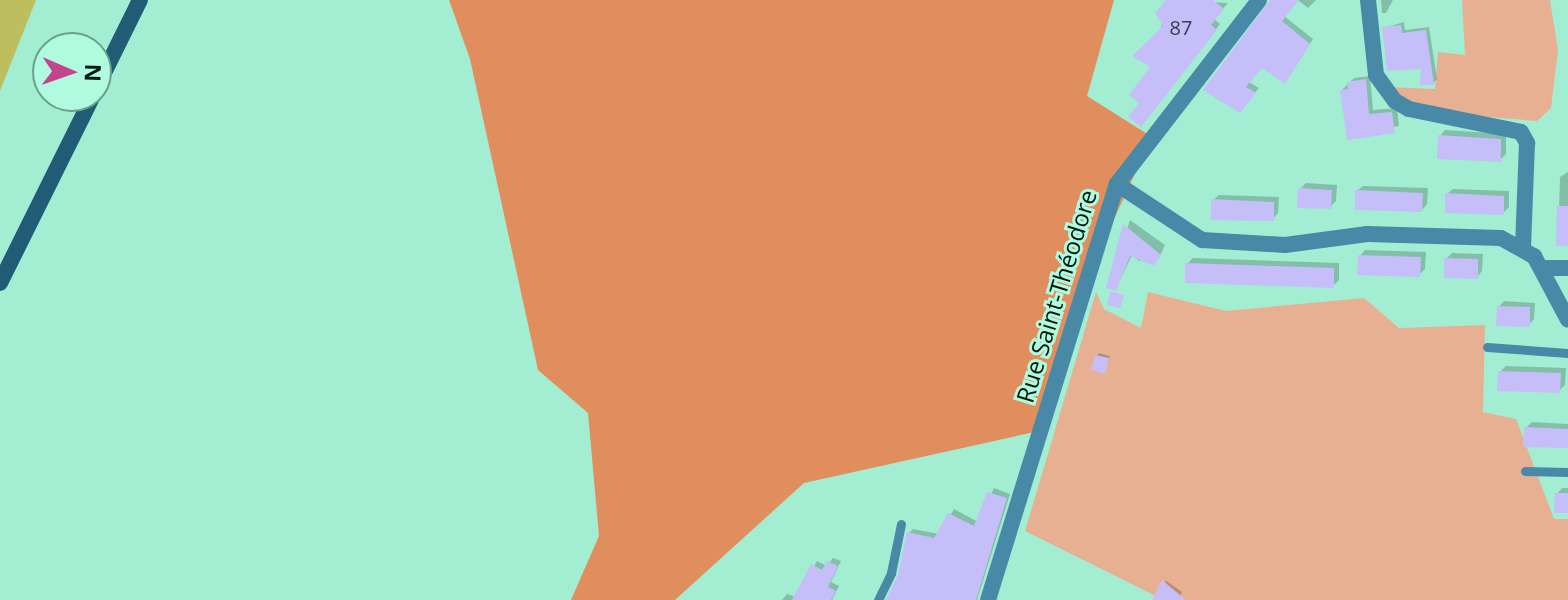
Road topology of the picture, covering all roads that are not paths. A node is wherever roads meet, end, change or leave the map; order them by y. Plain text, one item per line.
1 (140, 0) edge
2 (1259, 0) edge
3 (1368, 0) edge
4 (112, 57) edge
5 (85, 112) edge
6 (1117, 184) junction
7 (1523, 248) junction
8 (1541, 268) junction
9 (1568, 268) edge
10 (0, 283) edge
11 (1568, 320) edge
12 (1487, 347) dead end
13 (1568, 353) edge
14 (1525, 471) dead end
15 (1568, 472) edge
16 (901, 524) dead end
17 (878, 600) edge
18 (988, 600) edge

1 - 4 main road
2 - 6 street, Rue Saint-Théodore
3 - 7 street
5 - 10 main road
6 - 7 street
6 - 18 street, Rue Saint-Théodore
7 - 8 street
8 - 9 street
8 - 11 street
12 - 13 lane
14 - 15 lane
16 - 17 lane

